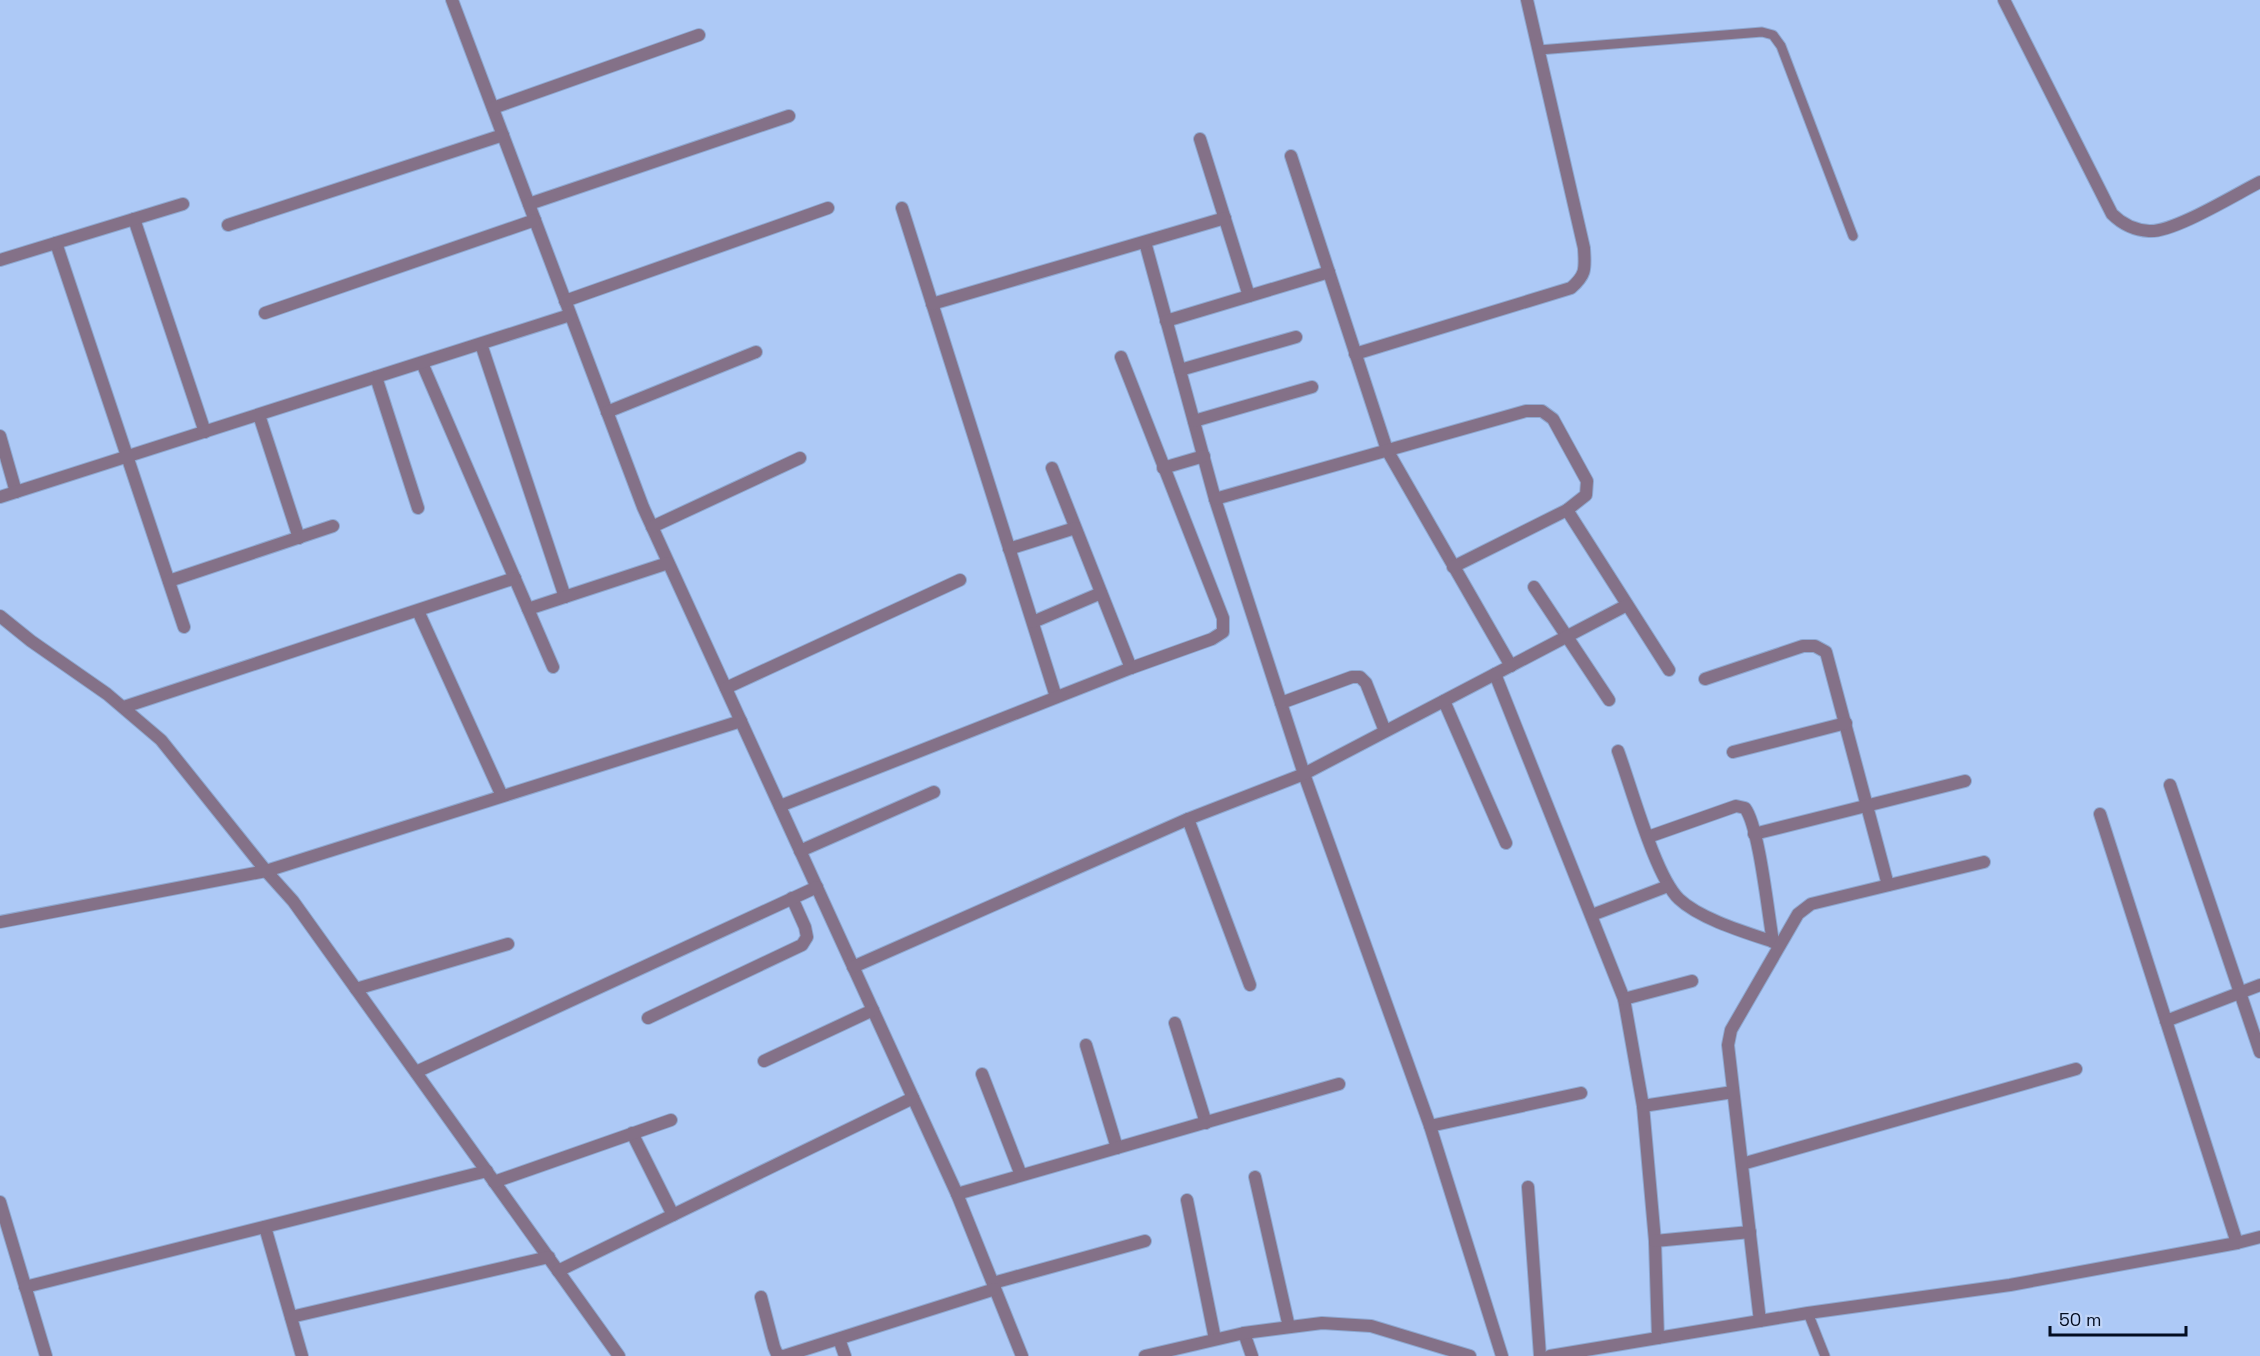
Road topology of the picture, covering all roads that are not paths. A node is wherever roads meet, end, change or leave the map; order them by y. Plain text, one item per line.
1 (452, 0) edge
2 (1527, 0) edge
3 (2004, 0) edge
4 (699, 35) dead end
5 (1539, 50) junction
6 (493, 108) junction
7 (789, 116) dead end
8 (503, 135) junction
9 (1200, 139) dead end
10 (1292, 156) dead end
11 (2260, 182) edge
12 (183, 204) dead end
13 (529, 204) junction
14 (828, 208) dead end
15 (902, 208) dead end
16 (1225, 218) junction
17 (134, 219) junction
18 (535, 220) junction
19 (228, 225) dead end
20 (1852, 236) dead end
21 (1145, 242) junction
22 (56, 243) junction
23 (0, 260) edge
24 (1329, 272) junction
25 (1249, 296) junction
26 (565, 301) junction
27 (932, 304) junction
28 (265, 313) dead end
29 (570, 315) junction
30 (1166, 321) junction
31 (1296, 337) dead end
32 (481, 344) junction
33 (756, 352) dead end
34 (1355, 354) junction
35 (1121, 357) dead end
36 (422, 363) junction
37 (1180, 370) junction
38 (376, 377) junction
39 (1312, 387) dead end
40 (607, 412) junction
41 (259, 415) junction
42 (1194, 421) junction
43 (205, 432) junction
44 (0, 435) edge
45 (1387, 450) junction
46 (1204, 456) junction
47 (128, 457) junction
48 (800, 458) dead end
49 (1052, 468) dead end
50 (1163, 468) junction
51 (16, 492) junction
52 (0, 497) edge
53 (1215, 499) junction
54 (418, 508) dead end
55 (1567, 510) junction
56 (333, 526) dead end
57 (652, 527) junction
58 (1075, 528) junction
59 (299, 537) junction
60 (1009, 549) junction
61 (668, 563) junction
62 (1453, 567) junction
63 (515, 578) junction
64 (960, 580) dead end
65 (169, 581) junction
66 (1534, 587) dead end
67 (1101, 593) junction
68 (565, 597) junction
69 (1627, 605) junction
70 (528, 609) junction
71 (418, 611) junction
72 (0, 616) edge
73 (1032, 622) junction
74 (184, 627) dead end
75 (1567, 637) junction
76 (1511, 666) junction
77 (553, 667) dead end
78 (1131, 668) junction
79 (1669, 670) dead end
80 (1495, 674) junction
81 (1705, 679) dead end
82 (726, 688) junction
83 (1056, 697) junction
84 (1609, 700) dead end
85 (1444, 701) junction
86 (1281, 703) junction
87 (124, 707) junction
88 (741, 721) junction
89 (1846, 723) junction
90 (1386, 731) junction
91 (1618, 751) dead end
92 (1733, 752) dead end
93 (1304, 774) junction
94 (1965, 781) dead end
95 (2170, 785) dead end
96 (934, 792) dead end
97 (502, 796) junction
98 (1868, 805) junction
99 (780, 806) junction
100 (2100, 814) dead end
101 (1188, 819) junction
102 (1754, 834) junction
103 (1648, 837) junction
104 (1506, 843) dead end
105 (800, 851) junction
106 (1984, 862) dead end
107 (266, 871) junction
108 (1888, 885) junction
109 (1668, 886) junction
110 (817, 887) junction
111 (792, 898) junction
112 (1592, 915) junction
113 (0, 922) edge
114 (1776, 943) junction
115 (508, 944) dead end
116 (853, 967) junction
117 (1692, 981) dead end
118 (1250, 985) dead end
119 (2260, 985) edge
120 (356, 989) junction
121 (2240, 993) junction
122 (1624, 999) junction
123 (873, 1010) junction
124 (648, 1018) dead end
125 (2166, 1020) junction
126 (1175, 1023) dead end
127 (1086, 1045) dead end
128 (2260, 1052) edge
129 (764, 1061) dead end
130 (2076, 1069) dead end
131 (416, 1072) junction
132 (982, 1074) dead end
133 (1339, 1084) dead end
134 (1732, 1092) junction
135 (1581, 1093) dead end
136 (913, 1098) junction
137 (1643, 1106) junction
138 (671, 1120) dead end
139 (1206, 1123) junction
140 (1430, 1126) junction
141 (632, 1133) junction
142 (1117, 1148) junction
143 (1742, 1164) junction
144 (1021, 1175) junction
145 (490, 1176) junction
146 (1255, 1177) dead end
147 (1528, 1187) dead end
148 (957, 1194) junction
149 (1187, 1200) dead end
150 (0, 1202) edge
151 (673, 1215) junction
152 (265, 1227) junction
153 (1750, 1232) junction
154 (2260, 1237) edge
155 (1145, 1241) dead end
156 (1655, 1241) junction
157 (2237, 1243) junction
158 (549, 1257) junction
159 (558, 1271) junction
160 (994, 1286) junction
161 (25, 1287) junction
162 (761, 1297) dead end
163 (1808, 1313) junction
164 (291, 1317) junction
165 (1760, 1321) junction
166 (1289, 1327) junction
167 (1244, 1333) junction
168 (1658, 1338) junction
169 (839, 1339) junction
170 (1215, 1339) junction
171 (1827, 1354) edge
172 (46, 1356) edge
173 (302, 1356) edge
174 (619, 1356) edge
175 (783, 1356) edge
176 (845, 1356) edge
177 (1022, 1356) edge
178 (1145, 1356) edge
179 (1252, 1356) edge
180 (1470, 1356) edge
181 (1502, 1356) edge
182 (1540, 1356) edge
183 (1551, 1356) edge

1 - 6 street
2 - 5 street
3 - 11 street
4 - 6 street
5 - 20 lane
5 - 34 street
6 - 8 street
7 - 13 street
8 - 13 street
8 - 19 street
9 - 16 street
10 - 24 street
12 - 17 street
13 - 18 street
14 - 26 street
15 - 27 street
16 - 21 street
16 - 25 street
17 - 22 street
17 - 43 street
18 - 26 street
18 - 28 street
21 - 27 street
21 - 30 street
22 - 23 street
22 - 47 street
24 - 25 street
24 - 34 street
25 - 30 street
26 - 29 street
27 - 60 street
29 - 32 street
29 - 40 street
30 - 37 street
31 - 37 street
32 - 36 street
32 - 68 street
33 - 40 street
34 - 45 street
35 - 50 street
36 - 38 street
36 - 63 street
37 - 42 street
38 - 41 street
38 - 54 street
39 - 42 street
40 - 57 street
41 - 43 street
41 - 59 street
42 - 46 street
43 - 47 street
44 - 51 street
45 - 53 street
45 - 55 street
45 - 62 street
46 - 50 street
46 - 53 street
47 - 51 street
47 - 65 street
48 - 57 street
49 - 58 street
50 - 78 street
51 - 52 street
53 - 86 street
55 - 62 street
55 - 69 street
56 - 59 street
57 - 61 street
58 - 60 street
58 - 67 street
59 - 65 street
60 - 73 street
61 - 68 street
61 - 82 street
62 - 76 street
63 - 70 street
63 - 71 street
64 - 82 street
65 - 74 street
66 - 75 street
67 - 73 street
67 - 78 street
68 - 70 street
69 - 75 street
69 - 79 street
70 - 77 street
71 - 87 street
71 - 97 street
72 - 87 street
73 - 83 street
75 - 76 street
75 - 84 street
76 - 80 street
78 - 83 street
80 - 85 street
80 - 112 street
81 - 89 street
82 - 88 street
83 - 99 street
85 - 90 street
85 - 104 street
86 - 90 street
86 - 93 street
87 - 107 street
88 - 97 street
88 - 99 street
89 - 92 street
89 - 98 street
90 - 93 street
91 - 103 street
93 - 101 street
93 - 140 street
94 - 98 street
95 - 121 street
96 - 105 street
97 - 107 street
98 - 102 street
98 - 108 street
99 - 105 street
100 - 125 street
101 - 116 street
101 - 118 street
102 - 103 street
102 - 114 street
103 - 109 street
105 - 110 street
106 - 108 street
107 - 113 street
107 - 120 street
108 - 114 street
109 - 112 street
109 - 114 street
110 - 111 street
110 - 116 street
111 - 124 street
111 - 131 street
112 - 122 street
114 - 134 street
115 - 120 street
116 - 123 street
117 - 122 street
119 - 121 street
120 - 131 street
121 - 125 street
121 - 128 street
122 - 137 street
123 - 129 street
123 - 136 street
125 - 157 street
126 - 139 street
127 - 142 street
130 - 143 street
131 - 145 street
132 - 144 street
133 - 139 street
134 - 137 street
134 - 143 street
135 - 140 street
136 - 148 street
136 - 151 street
137 - 156 street
138 - 141 street
139 - 142 street
140 - 181 street
141 - 145 street
141 - 151 street
142 - 144 street
143 - 153 street
144 - 148 street
145 - 152 street
145 - 158 street
146 - 166 street
147 - 182 street
148 - 160 street
149 - 170 street
150 - 161 street
151 - 159 street
152 - 161 street
152 - 164 street
153 - 156 street
153 - 165 street
154 - 157 street
155 - 160 street
156 - 168 street
157 - 163 street
158 - 159 street
158 - 164 street
159 - 174 street
160 - 169 street
160 - 177 street
161 - 172 street
162 - 175 street
163 - 165 street
163 - 171 lane
164 - 173 street
165 - 168 street
166 - 167 street
166 - 180 street
167 - 170 street
167 - 179 street
168 - 183 street
169 - 175 street
169 - 176 street
170 - 178 street

